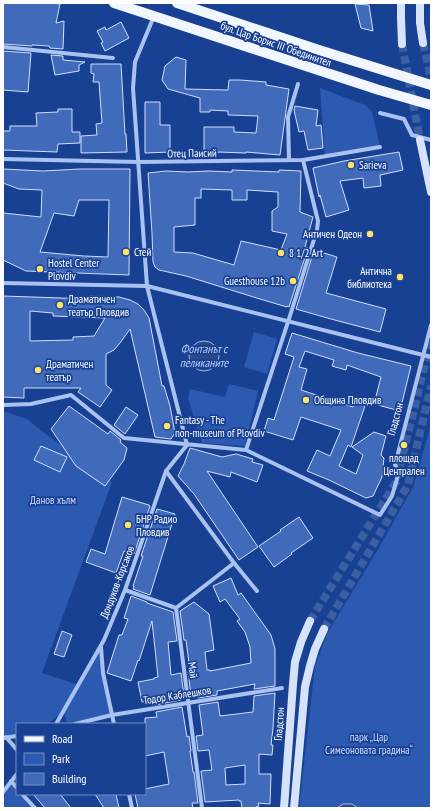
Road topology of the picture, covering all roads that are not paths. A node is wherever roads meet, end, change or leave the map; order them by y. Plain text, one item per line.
1 (114, 3) edge
2 (177, 3) edge
3 (401, 3) edge
4 (420, 3) edge
5 (154, 16) junction
6 (423, 43) tunnel mouth
7 (402, 44) tunnel mouth
8 (3, 47) edge
9 (113, 58) dead end
10 (298, 84) dead end
11 (431, 85) edge
12 (431, 105) edge
13 (380, 113) dead end
14 (420, 140) tunnel mouth
15 (431, 140) edge
16 (380, 147) dead end
17 (3, 158) edge
18 (289, 160) junction
19 (303, 160) junction
20 (138, 162) junction
21 (431, 192) edge
22 (3, 283) edge
23 (147, 286) junction
24 (288, 322) junction
25 (431, 325) edge
26 (423, 355) junction
27 (431, 357) edge
28 (3, 405) edge
29 (188, 445) junction
30 (246, 450) junction
31 (166, 471) junction
32 (234, 563) junction
33 (125, 590) junction
34 (257, 591) dead end
35 (176, 608) junction
36 (310, 621) tunnel mouth
37 (324, 629) tunnel mouth
38 (101, 646) junction
39 (282, 688) dead end
40 (189, 702) junction
41 (112, 715) junction
42 (57, 723) edge
43 (79, 723) edge
44 (114, 723) edge
45 (16, 736) edge
46 (5, 738) edge
47 (16, 749) edge
48 (16, 775) edge
49 (11, 781) junction
50 (16, 787) edge
51 (3, 792) edge
52 (23, 795) edge
53 (129, 795) edge
54 (35, 808) edge
55 (132, 808) edge
56 (202, 808) edge
57 (284, 808) edge
58 (294, 808) edge

1 - 5 main road, бул. Цар Борис III Обединител
2 - 11 main road, бул. Цар Борис III Обединител
3 - 7 main road
4 - 6 main road
5 - 12 main road, бул. Цар Борис III Обединител
5 - 20 street
8 - 9 street
10 - 18 street
13 - 15 street
14 - 21 main road
16 - 19 street, Отец Паисий
17 - 20 street, Отец Паисий
18 - 19 street, Отец Паисий
18 - 20 street, Отец Паисий
19 - 24 street
20 - 23 street
22 - 23 street
23 - 24 street
23 - 29 street
24 - 26 street
24 - 30 street
25 - 26 street, Гладстон
26 - 27 street
26 - 30 street, Гладстон
28 - 29 street
29 - 30 street
29 - 31 street, Дондуков-Корсаков
31 - 32 street
31 - 33 street, Дондуков-Корсаков
32 - 34 street
32 - 35 street
33 - 35 street
33 - 38 street, Дондуков-Корсаков
35 - 40 street, Май
36 - 57 main road, Гладстон
37 - 58 main road, Гладстон
38 - 41 street
38 - 42 street, Дондуков-Корсаков
39 - 40 street, Тодор Каблешков
40 - 41 street, Тодор Каблешков
40 - 56 street, Май
41 - 43 street, Тодор Каблешков
41 - 44 street
45 - 46 street
46 - 47 street
48 - 49 street
49 - 50 street
49 - 51 street
52 - 54 street
53 - 55 street

